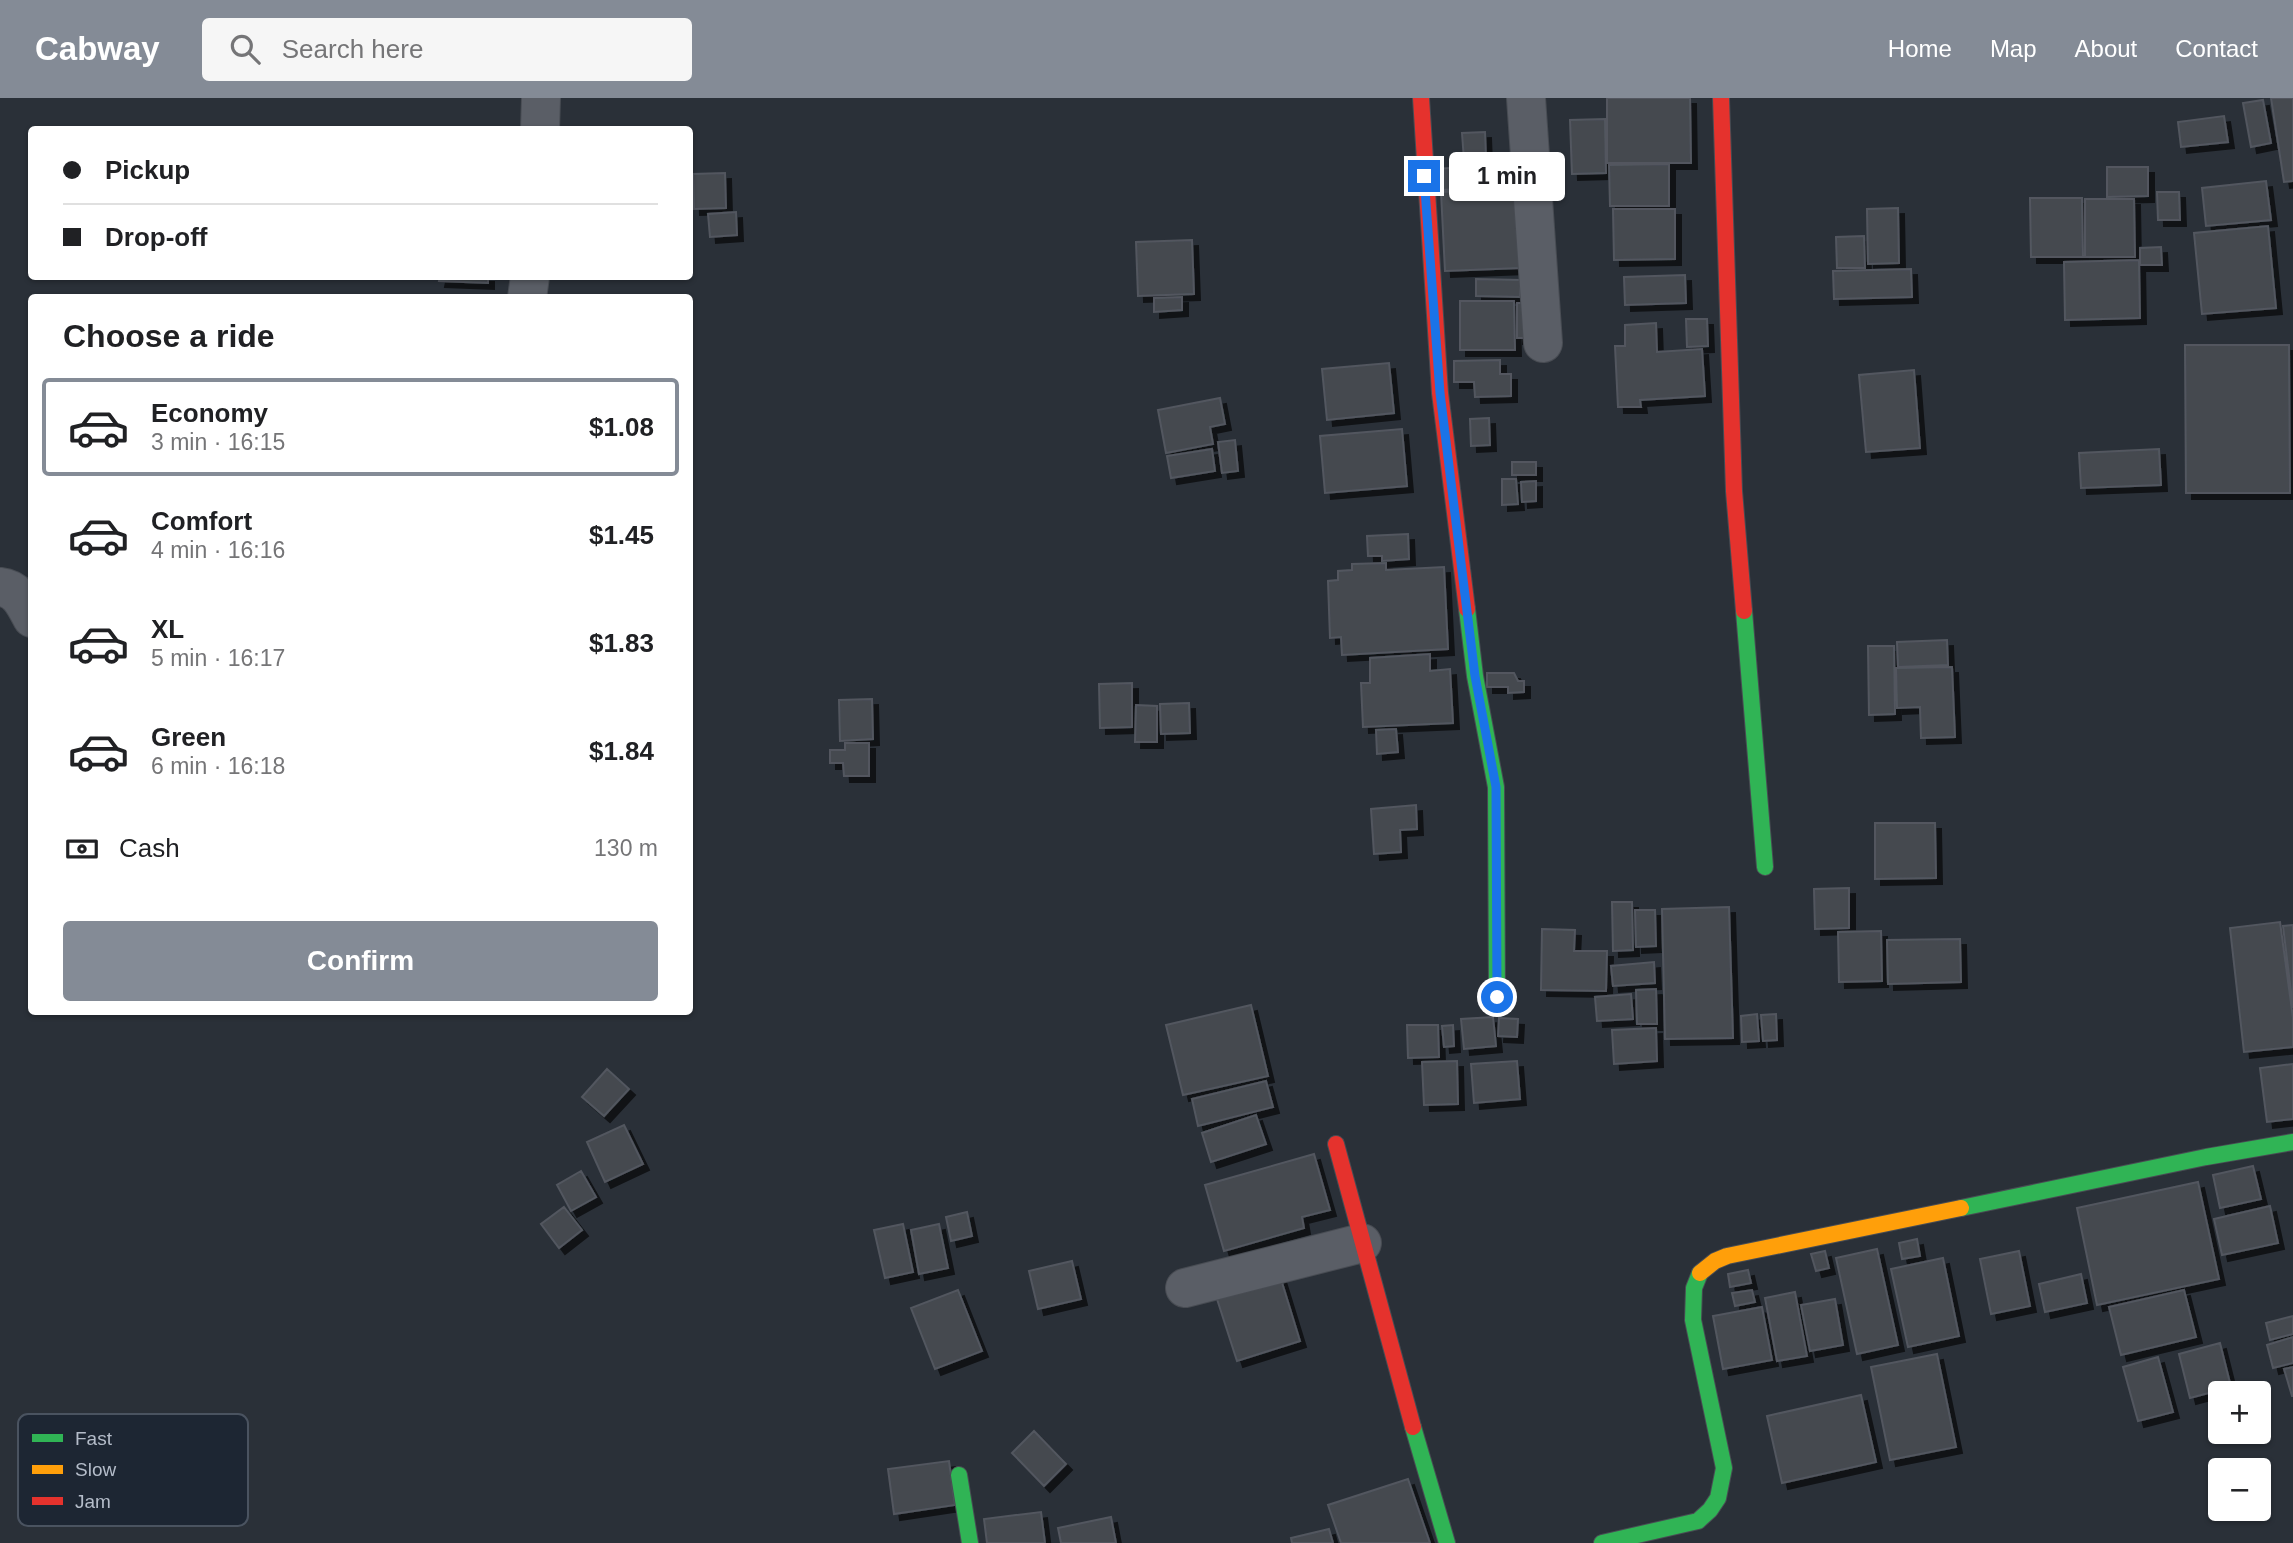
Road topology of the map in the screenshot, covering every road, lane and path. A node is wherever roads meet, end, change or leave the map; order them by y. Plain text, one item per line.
1 (541, 98) edge
2 (1421, 98) edge
3 (1526, 98) edge
4 (1720, 98) edge
5 (540, 126) edge
6 (1543, 343) dead end
7 (0, 587) edge
8 (28, 611) edge
9 (1765, 867) dead end
10 (1497, 997) dead end
11 (2293, 1142) edge
12 (1336, 1144) dead end
13 (1362, 1244) junction
14 (1185, 1288) dead end
15 (959, 1475) dead end
16 (970, 1543) edge
17 (1447, 1543) edge
18 (1602, 1543) edge

1 - 5 street
2 - 10 street
3 - 6 street
4 - 9 street
7 - 8 street
11 - 18 street
12 - 13 street
13 - 14 street
13 - 17 street
15 - 16 street

